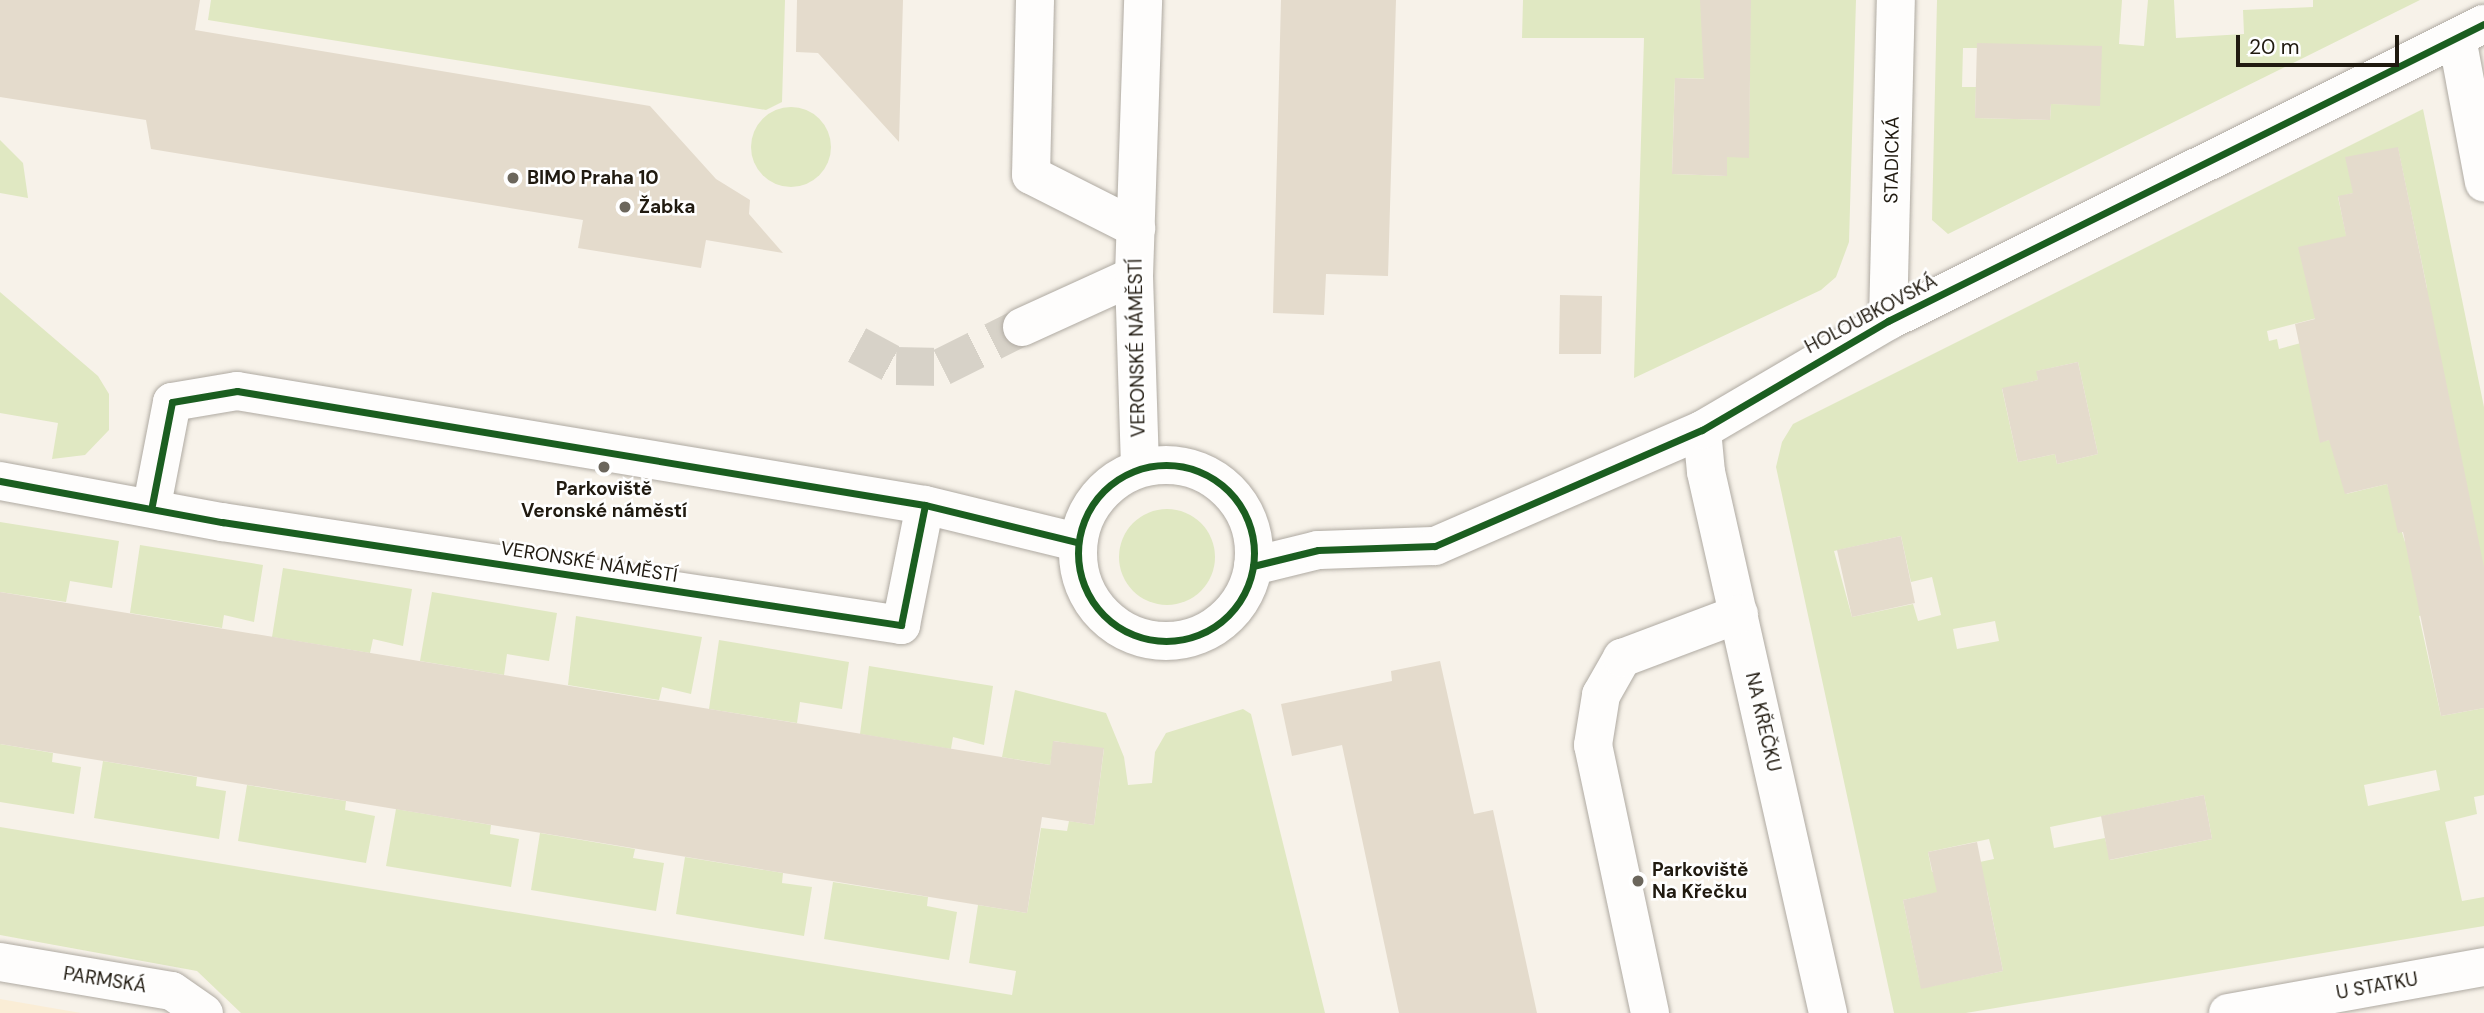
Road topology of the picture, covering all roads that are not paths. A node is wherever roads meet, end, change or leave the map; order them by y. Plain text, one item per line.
1 (1035, 0) edge
2 (1143, 0) edge
3 (1896, 0) edge
4 (2470, 31) edge
5 (2484, 183) edge
6 (1136, 229) junction
7 (1134, 276) junction
8 (1888, 321) junction
9 (1022, 327) tunnel mouth
10 (1702, 430) junction
11 (1140, 467) junction
12 (0, 481) edge
13 (152, 505) junction
14 (925, 505) junction
15 (1077, 542) junction
16 (1254, 566) junction
17 (1739, 614) junction
18 (0, 962) edge
19 (2484, 967) edge
20 (204, 1013) edge
21 (1650, 1013) edge
22 (1828, 1013) edge
23 (2228, 1013) edge

1 - 6 street
2 - 6 street, VERONSKÉ NÁMĚSTÍ
3 - 8 street, STADICKÁ
4 - 5 street
4 - 8 street, HOLOUBKOVSKÁ
6 - 7 street, VERONSKÉ NÁMĚSTÍ
7 - 9 street
7 - 11 street, VERONSKÉ NÁMĚSTÍ
8 - 10 street, HOLOUBKOVSKÁ
10 - 16 street, HOLOUBKOVSKÁ
10 - 17 street, NA KŘEČKU
11 - 15 street, VERONSKÉ NÁMĚSTÍ
11 - 16 street, VERONSKÉ NÁMĚSTÍ
12 - 13 street, VERONSKÉ NÁMĚSTÍ
13 - 14 street
13 - 14 street, VERONSKÉ NÁMĚSTÍ
14 - 15 street
15 - 16 street
17 - 21 street
17 - 22 street, NA KŘEČKU
18 - 20 street, PARMSKÁ
19 - 23 street, U STATKU

